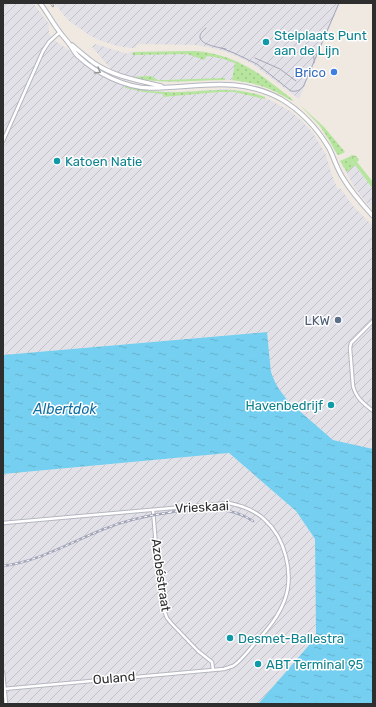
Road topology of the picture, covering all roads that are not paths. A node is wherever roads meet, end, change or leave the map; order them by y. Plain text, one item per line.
1 (40, 3) edge
2 (60, 32) junction
3 (3, 141) edge
4 (373, 216) edge
5 (373, 321) edge
6 (373, 411) edge
7 (153, 510) junction
8 (3, 523) edge
9 (224, 669) joint
10 (213, 670) junction
11 (3, 672) edge
12 (4, 689) edge
13 (6, 704) edge

1 - 2 street
2 - 3 street
2 - 4 street
5 - 6 street
7 - 8 street, Vrieskaai
7 - 9 street, Vrieskaai
7 - 10 street, Azobéstraat
9 - 10 street, Ouland
10 - 12 street, Ouland
11 - 12 street
12 - 13 street

